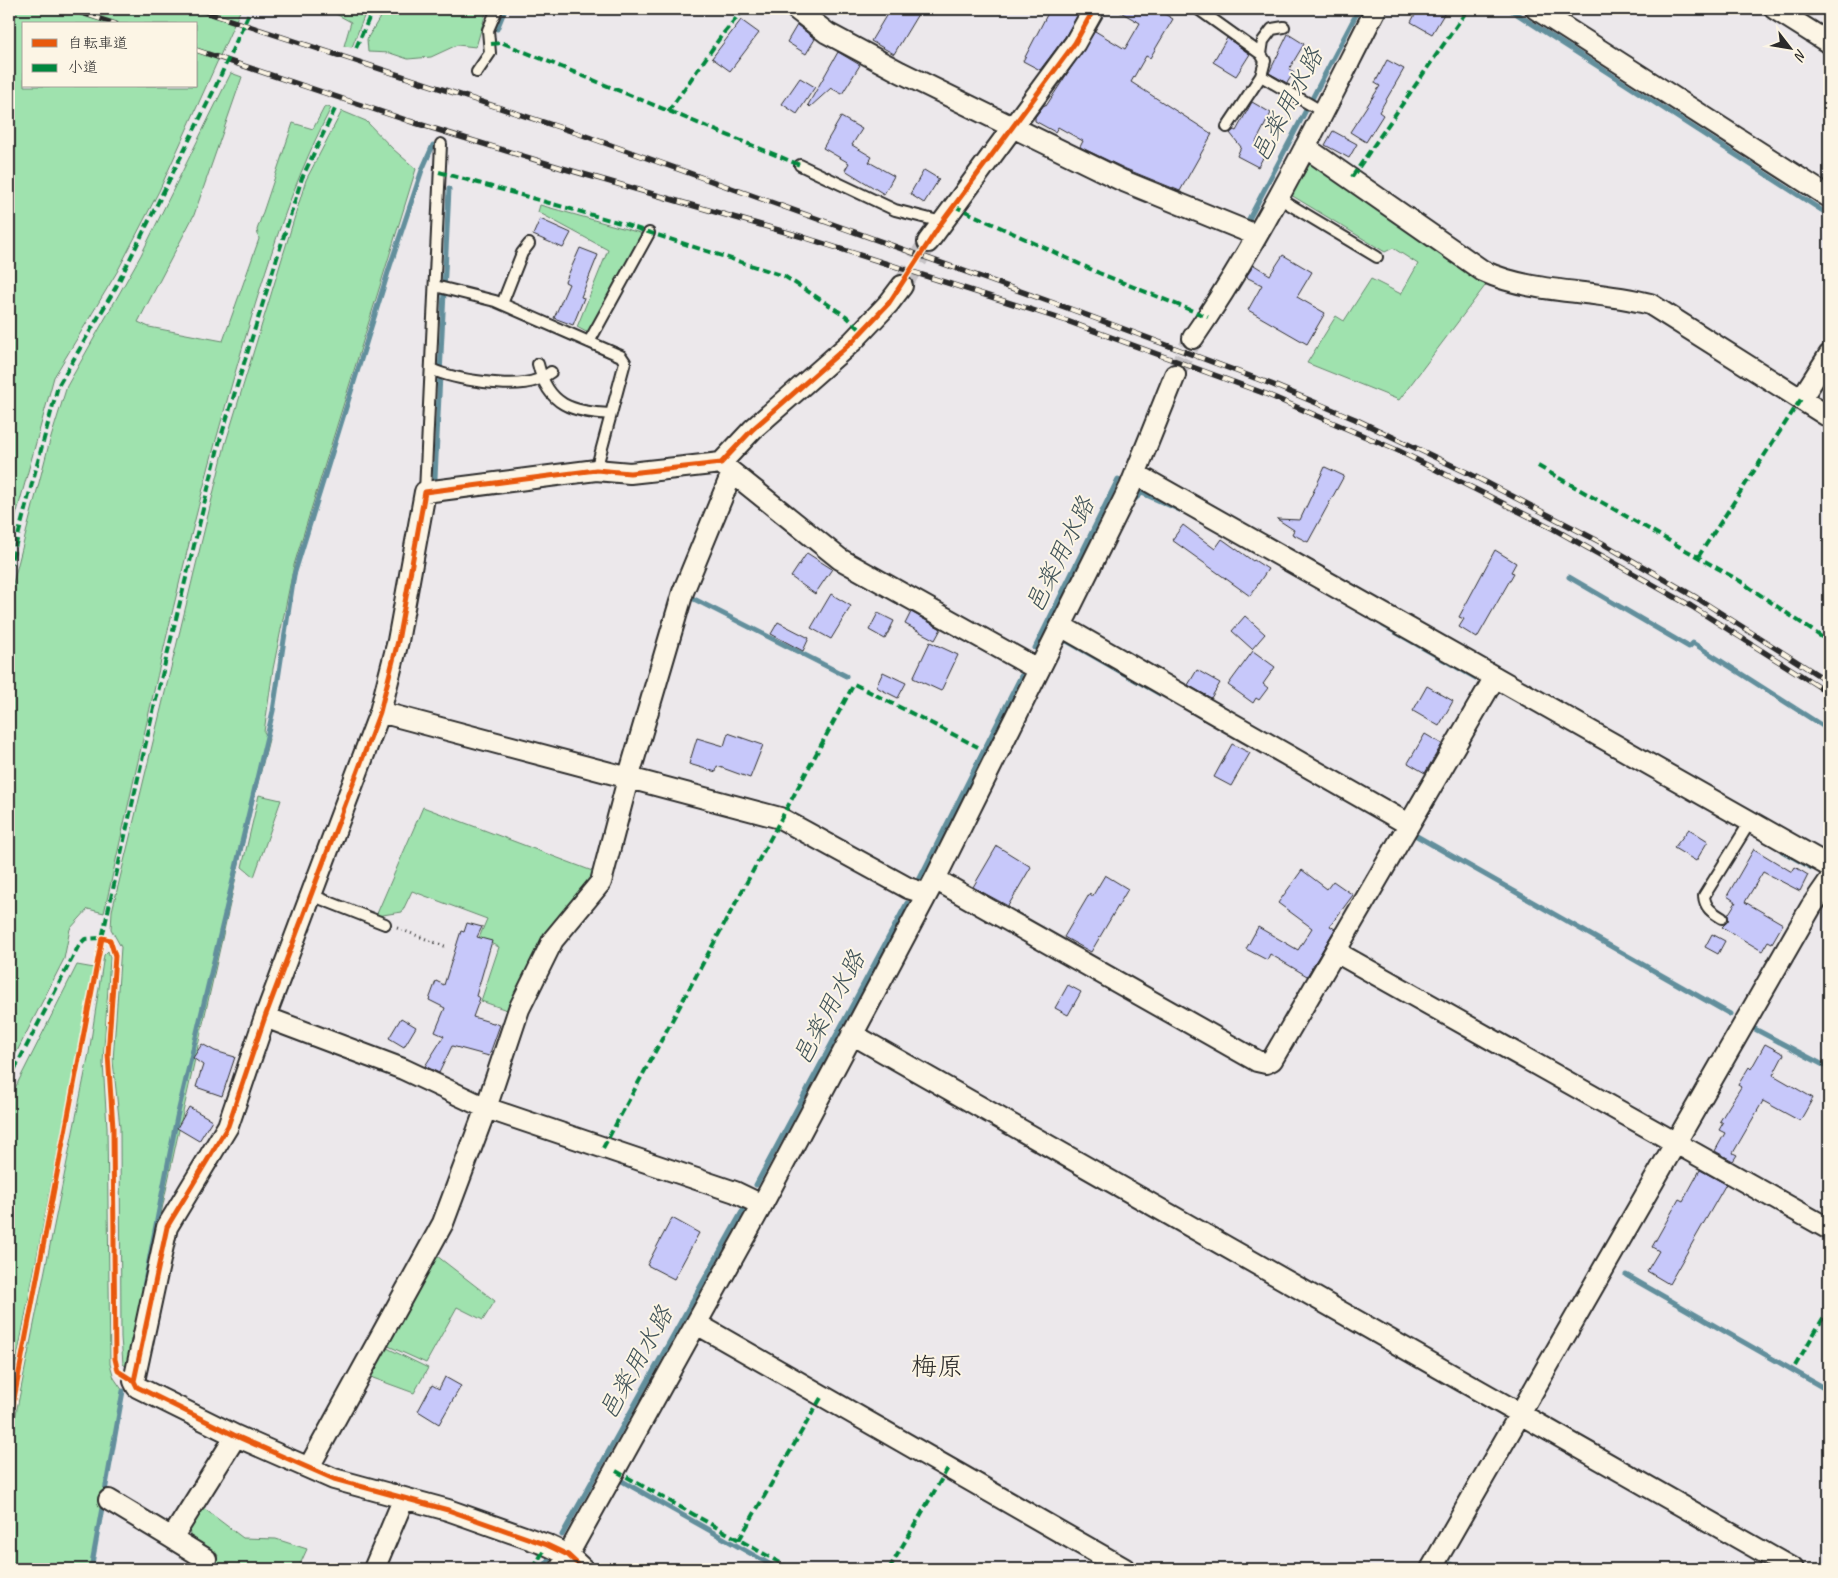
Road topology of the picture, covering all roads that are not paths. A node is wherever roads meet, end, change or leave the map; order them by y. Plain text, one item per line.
1 (497, 9) edge
2 (796, 9) edge
3 (1094, 9) edge
4 (1198, 9) edge
5 (1376, 9) edge
6 (1536, 9) edge
7 (1775, 9) edge
8 (1284, 27) dead end
9 (1829, 43) edge
10 (1261, 54) junction
11 (477, 72) dead end
12 (1261, 76) junction
13 (1323, 112) junction
14 (1227, 127) dead end
15 (1013, 128) junction
16 (441, 144) dead end
17 (1306, 146) junction
18 (800, 165) dead end
19 (1277, 197) junction
20 (1829, 197) edge
21 (942, 222) junction
22 (649, 233) dead end
23 (1256, 235) junction
24 (928, 242) tunnel mouth
25 (529, 244) dead end
26 (1377, 257) dead end
27 (436, 286) junction
28 (902, 286) tunnel mouth
29 (502, 304) junction
30 (1193, 338) tunnel mouth
31 (589, 342) junction
32 (1829, 355) edge
33 (538, 364) dead end
34 (432, 368) junction
35 (546, 375) junction
36 (1175, 375) tunnel mouth
37 (1801, 398) junction
38 (611, 414) junction
39 (1829, 417) edge
40 (726, 468) junction
41 (596, 470) junction
42 (1136, 474) junction
43 (425, 492) junction
44 (1062, 626) junction
45 (1038, 670) junction
46 (1495, 677) junction
47 (380, 712) junction
48 (628, 779) junction
49 (1750, 822) junction
50 (1408, 824) junction
51 (1829, 866) edge
52 (1829, 881) edge
53 (931, 886) junction
54 (311, 895) junction
55 (1722, 918) dead end
56 (385, 924) road end
57 (1336, 952) junction
58 (265, 1017) junction
59 (852, 1034) junction
60 (486, 1108) junction
61 (1675, 1142) junction
62 (762, 1205) junction
63 (1829, 1229) edge
64 (698, 1324) junction
65 (1521, 1414) junction
66 (236, 1436) junction
67 (309, 1467) junction
68 (404, 1498) junction
69 (108, 1500) dead end
70 (172, 1538) junction
71 (564, 1562) edge
72 (201, 1569) edge
73 (374, 1569) edge
74 (583, 1569) edge
75 (1125, 1569) edge
76 (1431, 1569) edge
77 (1793, 1569) edge

1 - 11 lane
2 - 15 street
3 - 15 street
4 - 10 lane
5 - 13 street
6 - 20 street
7 - 9 street
8 - 10 lane
10 - 12 lane
12 - 13 lane
12 - 14 lane
13 - 17 street
15 - 21 street
15 - 23 street
16 - 27 lane
17 - 19 street
17 - 37 street
18 - 21 lane
19 - 23 street
19 - 26 lane
21 - 24 street
22 - 31 lane
23 - 30 street
25 - 29 lane
27 - 29 lane
27 - 34 lane
28 - 40 street
29 - 31 lane
31 - 38 lane
32 - 37 street
33 - 35 lane
34 - 35 lane
34 - 43 lane
35 - 38 lane
36 - 42 street
37 - 39 street
38 - 41 lane
40 - 41 street
40 - 45 street
40 - 48 street
41 - 43 street
42 - 44 street
42 - 46 street
43 - 47 street
44 - 45 street
44 - 50 street
45 - 53 street
46 - 49 street
46 - 50 street
47 - 48 street
47 - 54 street
48 - 53 street
48 - 60 street
49 - 51 street
49 - 55 lane
50 - 57 street
52 - 61 street
53 - 57 street
53 - 59 street
54 - 56 lane
54 - 58 street
57 - 61 street
58 - 60 street
58 - 66 street
59 - 62 street
59 - 65 street
60 - 62 street
60 - 67 street
61 - 63 street
61 - 65 street
62 - 64 street
64 - 71 street
64 - 75 street
65 - 76 street
65 - 77 street
66 - 67 street
66 - 70 street
67 - 68 street
68 - 71 street
68 - 73 street
69 - 70 street
70 - 72 street
71 - 74 street

